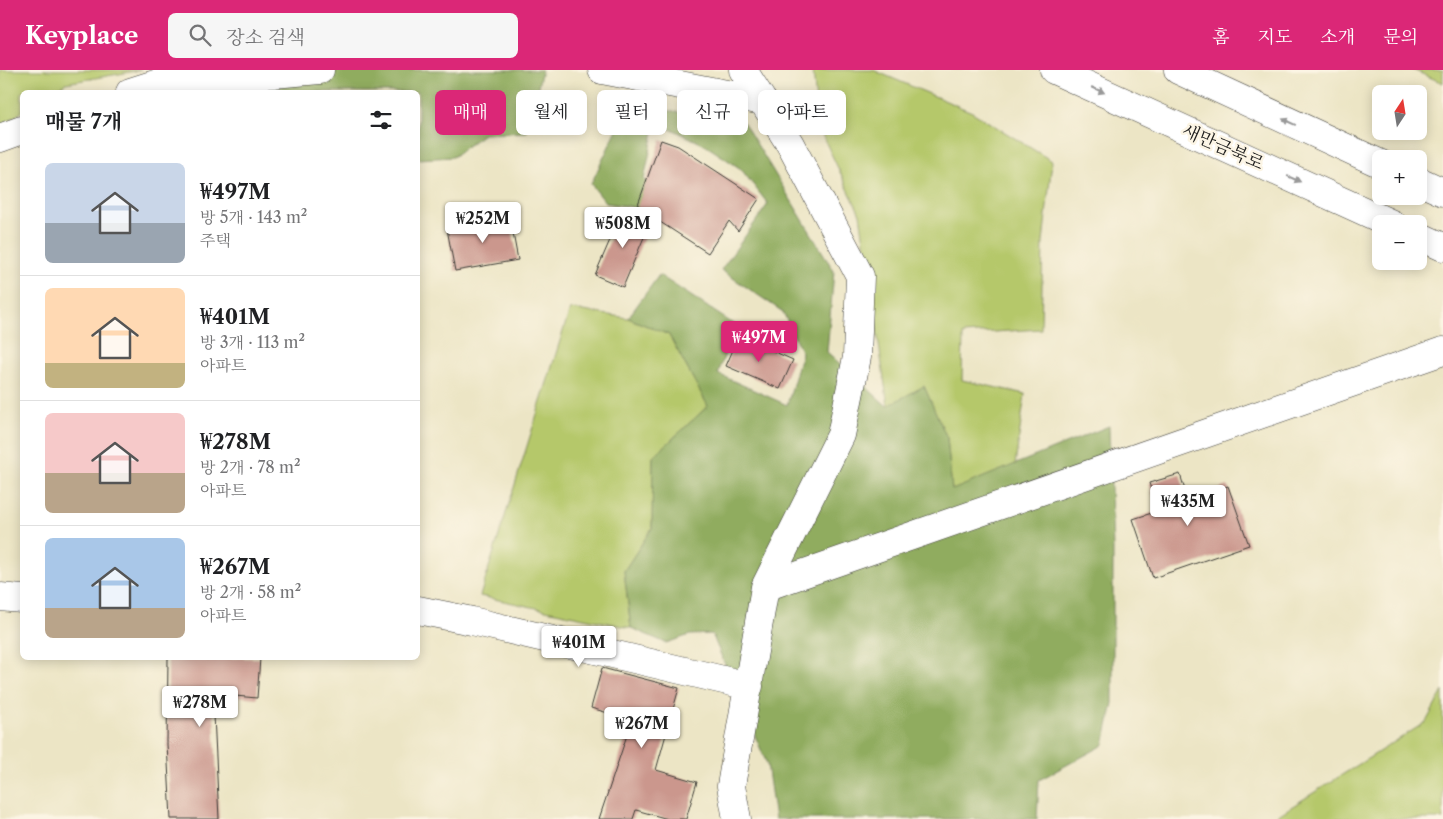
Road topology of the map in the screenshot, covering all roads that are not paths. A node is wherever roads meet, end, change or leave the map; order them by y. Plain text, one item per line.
1 (320, 70) edge
2 (602, 70) edge
3 (743, 70) edge
4 (1054, 70) edge
5 (1178, 70) edge
6 (136, 90) edge
7 (758, 94) edge
8 (758, 100) edge
9 (20, 131) edge
10 (784, 135) edge
11 (0, 138) edge
12 (1372, 160) edge
13 (1427, 185) edge
14 (1443, 192) edge
15 (1372, 215) edge
16 (1427, 240) edge
17 (1443, 247) edge
18 (1443, 351) edge
19 (765, 587) junction
20 (0, 598) edge
21 (20, 599) edge
22 (420, 610) edge
23 (748, 686) junction
24 (737, 819) edge

1 - 6 main road
2 - 8 main road
3 - 7 main road
4 -> 15 main road, 새만금북로
12 -> 5 main road
9 - 11 main road
10 - 19 main road
13 - 14 main road
16 - 17 main road
18 - 19 main road
19 - 23 main road
20 - 21 main road
22 - 23 main road
23 - 24 main road

